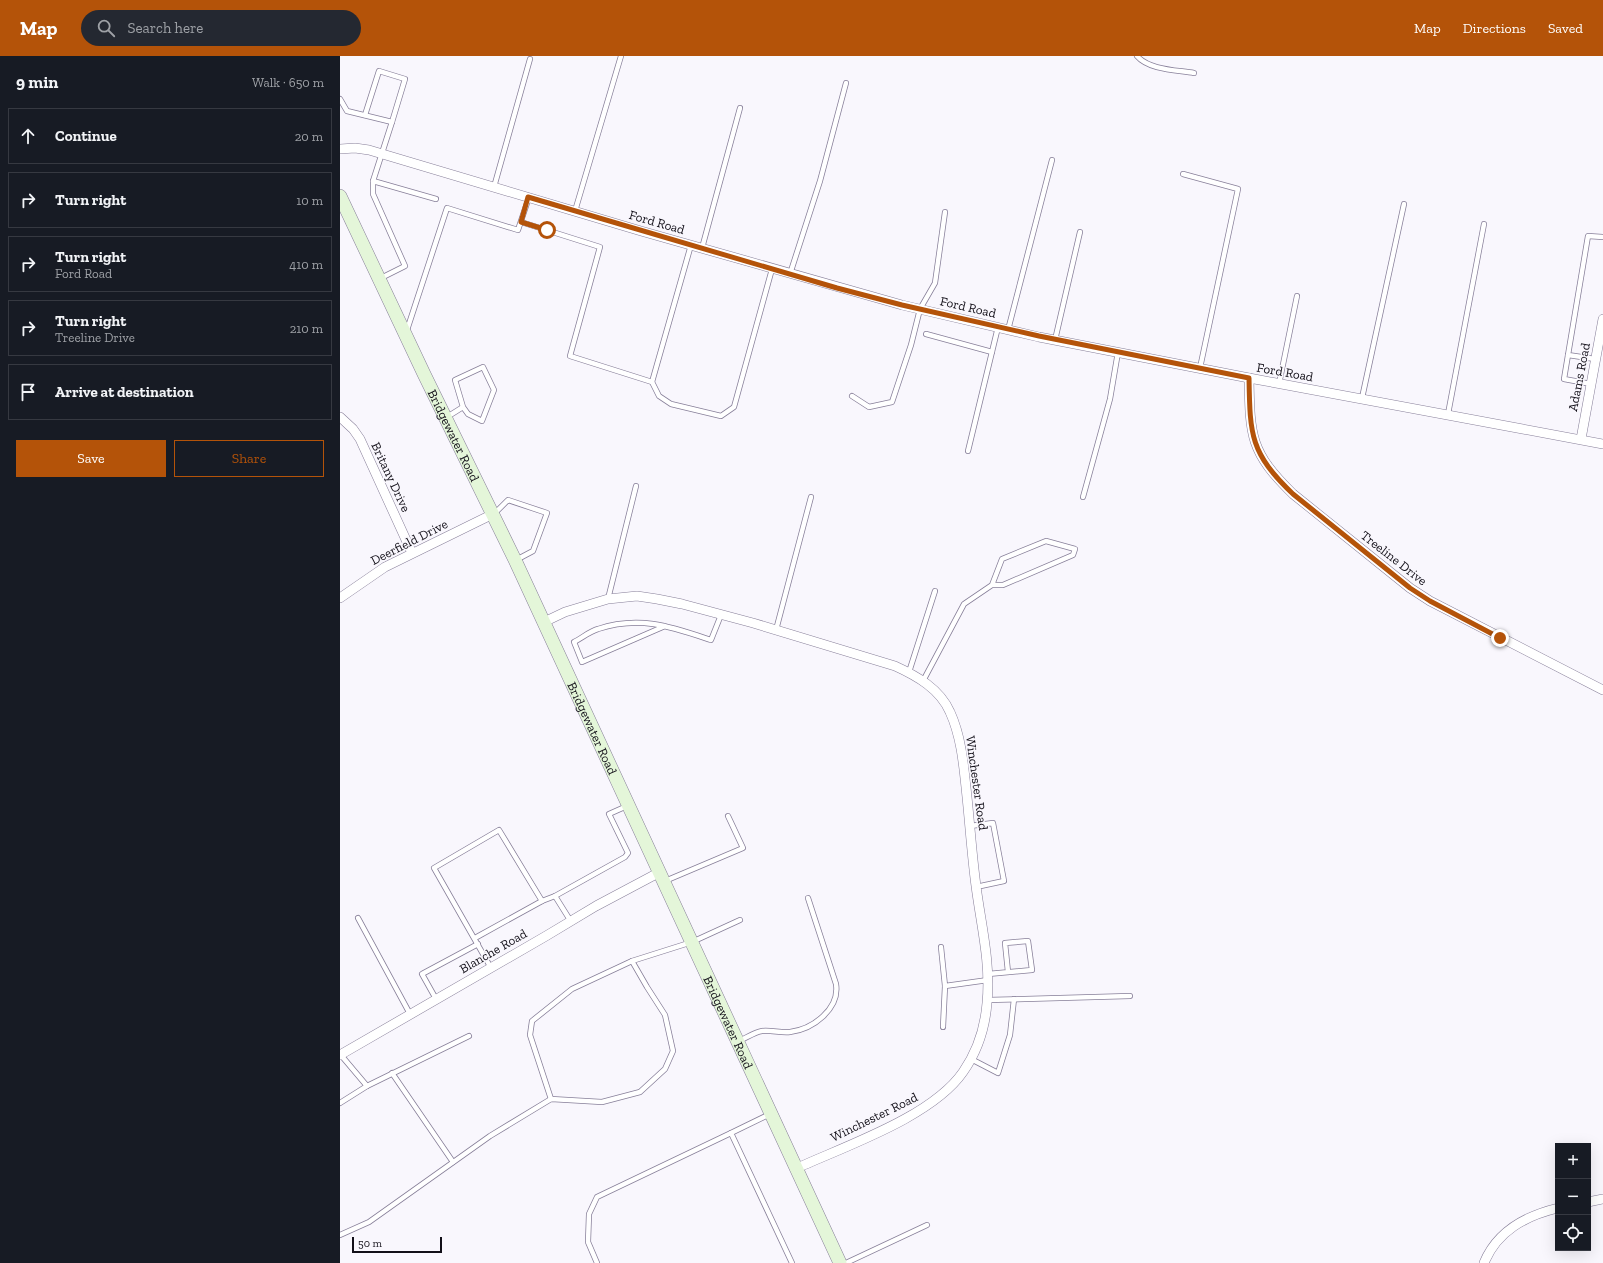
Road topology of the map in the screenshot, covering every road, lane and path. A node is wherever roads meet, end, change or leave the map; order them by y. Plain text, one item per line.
1 (621, 56) edge
2 (1137, 56) edge
3 (530, 58) dead end
4 (1194, 73) dead end
5 (846, 83) dead end
6 (340, 99) edge
7 (740, 108) dead end
8 (365, 115) junction
9 (392, 122) junction
10 (340, 149) edge
11 (382, 154) junction
12 (1052, 160) dead end
13 (1183, 174) dead end
14 (373, 181) junction
15 (494, 187) junction
16 (340, 196) edge
17 (528, 197) junction
18 (436, 199) dead end
19 (1404, 204) dead end
20 (575, 211) junction
21 (945, 212) dead end
22 (521, 222) junction
23 (1484, 224) dead end
24 (1080, 232) dead end
25 (1603, 237) edge
26 (691, 245) junction
27 (702, 248) junction
28 (772, 269) junction
29 (790, 274) junction
30 (379, 279) junction
31 (1297, 296) dead end
32 (920, 309) junction
33 (1603, 319) edge
34 (998, 327) junction
35 (1008, 330) junction
36 (405, 334) junction
37 (926, 334) dead end
38 (1055, 340) junction
39 (992, 352) junction
40 (1118, 352) junction
41 (1568, 355) junction
42 (1595, 359) junction
43 (1200, 368) junction
44 (1249, 378) junction
45 (652, 382) junction
46 (1279, 384) junction
47 (1591, 384) junction
48 (852, 396) dead end
49 (1362, 398) junction
50 (463, 407) junction
51 (1448, 414) junction
52 (340, 416) edge
53 (446, 418) junction
54 (1581, 439) junction
55 (1603, 444) edge
56 (968, 451) dead end
57 (636, 486) dead end
58 (811, 497) dead end
59 (1083, 497) dead end
60 (493, 514) junction
61 (412, 553) junction
62 (515, 560) junction
63 (992, 585) junction
64 (935, 591) dead end
65 (340, 598) edge
66 (608, 599) junction
67 (721, 615) junction
68 (544, 622) junction
69 (665, 626) junction
70 (776, 630) junction
71 (909, 672) junction
72 (923, 681) junction
73 (1603, 690) edge
74 (629, 805) junction
75 (728, 816) dead end
76 (970, 826) junction
77 (662, 877) junction
78 (976, 887) junction
79 (555, 896) junction
80 (808, 898) dead end
81 (542, 900) junction
82 (358, 918) dead end
83 (570, 920) junction
84 (740, 920) dead end
85 (474, 938) junction
86 (692, 942) junction
87 (478, 944) junction
88 (941, 947) dead end
89 (632, 961) junction
90 (491, 968) junction
91 (1008, 972) junction
92 (988, 977) junction
93 (945, 986) junction
94 (1130, 996) dead end
95 (436, 999) junction
96 (1014, 999) junction
97 (987, 1000) junction
98 (410, 1014) junction
99 (943, 1028) dead end
100 (469, 1036) dead end
101 (738, 1041) junction
102 (340, 1054) edge
103 (971, 1059) junction
104 (392, 1073) junction
105 (367, 1086) junction
106 (551, 1099) junction
107 (340, 1103) edge
108 (771, 1113) junction
109 (732, 1133) junction
110 (453, 1162) junction
111 (796, 1169) junction
112 (1603, 1199) edge
113 (1591, 1201) edge
114 (1555, 1209) edge
115 (927, 1225) dead end
116 (340, 1235) edge
117 (596, 1263) edge
118 (792, 1263) edge
119 (840, 1263) edge
120 (846, 1263) edge
121 (1484, 1263) edge

1 - 20 lane
2 - 4 lane
3 - 15 lane
5 - 29 lane
6 - 8 lane
7 - 27 lane
8 - 9 lane
8 - 9 lane
9 - 11 lane
10 - 11 street, Ford Road
11 - 14 lane
11 - 15 street, Ford Road
12 - 35 lane
13 - 43 lane
14 - 18 lane
14 - 30 lane
15 - 17 street, Ford Road
16 - 30 main road, Bridgewater Road
17 - 20 street, Ford Road
17 - 22 lane
19 - 49 lane
20 - 26 street, Ford Road
21 - 32 lane
22 - 36 lane
22 - 45 lane
23 - 51 lane
24 - 38 lane
25 - 41 lane
26 - 27 street, Ford Road
26 - 45 lane
27 - 28 street, Ford Road
28 - 29 street, Ford Road
28 - 45 lane
29 - 32 street, Ford Road
30 - 36 main road, Bridgewater Road
31 - 46 lane
32 - 34 street, Ford Road
32 - 48 lane
33 - 42 street, Adams Road
34 - 35 street, Ford Road
34 - 39 lane
35 - 38 street, Ford Road
36 - 53 main road, Bridgewater Road
37 - 39 lane
38 - 40 street, Ford Road
39 - 56 lane
40 - 43 street, Ford Road
40 - 59 lane
41 - 42 lane
41 - 47 lane
42 - 47 street, Adams Road
43 - 44 street, Ford Road
44 - 46 street, Ford Road
44 - 73 street, Treeline Drive
46 - 49 street, Ford Road
47 - 54 street, Adams Road
49 - 51 street, Ford Road
50 - 50 lane
50 - 53 lane
51 - 54 street, Ford Road
52 - 61 street, Britany Drive
53 - 60 main road, Bridgewater Road
54 - 55 street, Ford Road
57 - 66 lane
58 - 70 lane
60 - 61 street, Deerfield Drive
60 - 62 main road, Bridgewater Road
60 - 62 lane
61 - 65 street, Deerfield Drive
62 - 68 main road, Bridgewater Road
63 - 63 lane
63 - 72 lane
64 - 71 lane
66 - 67 street, Winchester Road
66 - 68 street, Winchester Road
67 - 69 lane
67 - 70 street, Winchester Road
68 - 74 main road, Bridgewater Road
69 - 69 lane
70 - 71 street, Winchester Road
71 - 72 street, Winchester Road
72 - 76 street, Winchester Road
74 - 77 main road, Bridgewater Road
74 - 79 lane
75 - 77 lane
76 - 78 street, Winchester Road
76 - 78 lane
77 - 83 street, Blanche Road
77 - 86 main road, Bridgewater Road
78 - 92 street, Winchester Road
79 - 81 lane
79 - 83 lane
80 - 101 lane
81 - 85 lane
81 - 85 lane
82 - 98 lane
83 - 90 street, Blanche Road
84 - 86 lane
85 - 87 lane
86 - 89 lane
86 - 101 main road, Bridgewater Road
87 - 90 lane
87 - 95 lane
88 - 93 lane
89 - 106 lane
89 - 106 lane
90 - 95 street, Blanche Road
91 - 91 lane
91 - 92 lane
92 - 93 lane
92 - 97 street, Winchester Road
93 - 99 lane
94 - 96 lane
95 - 98 street, Blanche Road
96 - 97 lane
96 - 103 lane
97 - 103 street, Winchester Road
98 - 102 street, Blanche Road
100 - 104 lane
101 - 108 main road, Bridgewater Road
102 - 105 lane
103 - 111 street, Winchester Road
104 - 105 lane
104 - 110 lane
105 - 107 lane
106 - 110 lane
108 - 109 lane
108 - 111 main road, Bridgewater Road
109 - 117 lane
109 - 118 lane
110 - 116 lane
111 - 119 main road, Bridgewater Road
112 - 113 street
114 - 121 street
115 - 120 lane

